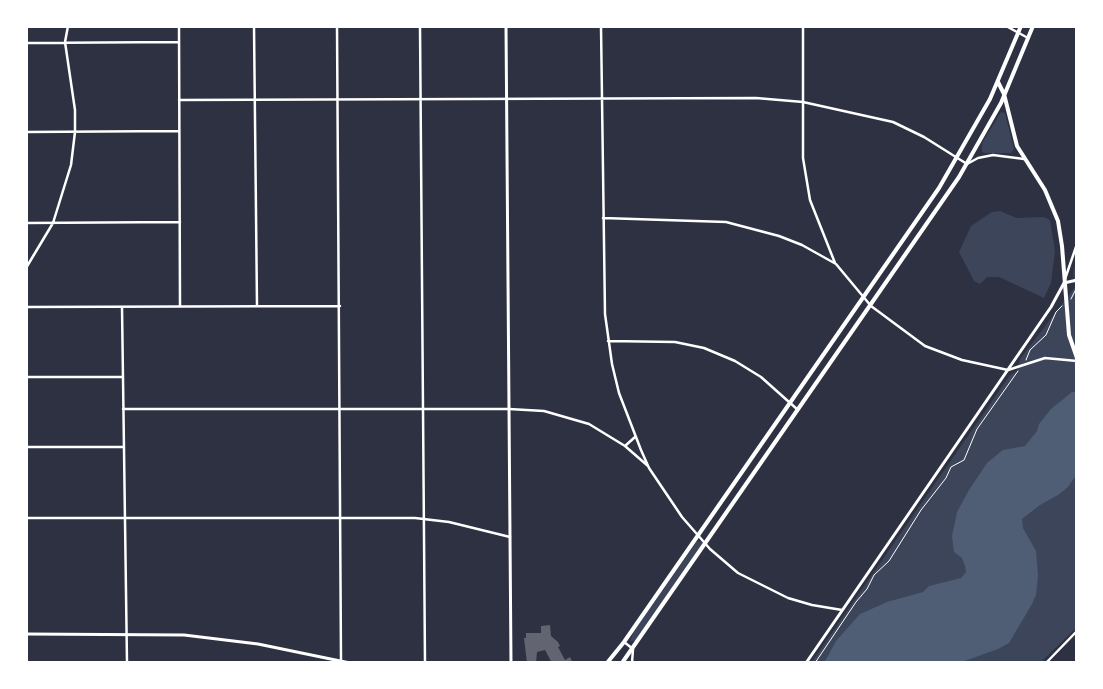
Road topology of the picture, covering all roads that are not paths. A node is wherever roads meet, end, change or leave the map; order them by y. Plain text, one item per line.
1 (68, 26) edge
2 (178, 26) edge
3 (254, 26) edge
4 (337, 26) edge
5 (420, 26) edge
6 (506, 26) edge
7 (602, 26) edge
8 (803, 26) edge
9 (1006, 26) edge
10 (1021, 26) edge
11 (1033, 26) edge
12 (1018, 33) junction
13 (1028, 38) junction
14 (65, 42) junction
15 (179, 42) junction
16 (26, 43) edge
17 (998, 82) junction
18 (1004, 94) junction
19 (602, 97) junction
20 (179, 100) junction
21 (255, 100) junction
22 (338, 100) junction
23 (420, 100) junction
24 (506, 100) junction
25 (803, 102) junction
26 (179, 131) junction
27 (26, 132) edge
28 (75, 132) junction
29 (958, 158) junction
30 (1024, 160) junction
31 (967, 164) junction
32 (603, 218) junction
33 (180, 222) junction
34 (53, 223) junction
35 (26, 224) edge
36 (1077, 244) edge
37 (836, 264) junction
38 (26, 268) edge
39 (1077, 280) edge
40 (1064, 283) junction
41 (862, 298) junction
42 (180, 306) junction
43 (257, 306) junction
44 (340, 306) junction
45 (871, 306) junction
46 (26, 307) edge
47 (122, 307) junction
48 (608, 341) junction
49 (1077, 360) edge
50 (1008, 370) junction
51 (122, 377) junction
52 (26, 378) edge
53 (790, 403) junction
54 (123, 409) junction
55 (340, 409) junction
56 (423, 409) junction
57 (509, 409) junction
58 (798, 410) junction
59 (635, 437) junction
60 (625, 446) junction
61 (26, 447) edge
62 (123, 447) junction
63 (649, 468) junction
64 (26, 518) edge
65 (125, 518) junction
66 (341, 518) junction
67 (423, 518) junction
68 (698, 535) junction
69 (510, 537) junction
70 (706, 544) junction
71 (842, 610) junction
72 (1077, 631) edge
73 (26, 634) edge
74 (126, 634) junction
75 (624, 642) junction
76 (633, 649) junction
77 (341, 660) junction
78 (127, 663) edge
79 (350, 663) edge
80 (425, 663) edge
81 (511, 663) edge
82 (607, 663) edge
83 (622, 663) edge
84 (632, 663) edge
85 (806, 663) edge
86 (1046, 663) edge

1 - 14 street
2 - 15 street
3 - 21 street
4 - 22 street
5 - 23 street
6 - 24 street
7 - 19 street
8 - 25 street
9 - 12 street
10 - 12 main road
11 - 13 main road
12 - 13 street
12 - 17 main road
13 - 18 main road
14 - 15 street
14 - 16 street
14 - 28 street
15 - 20 street
17 - 18 main road
17 - 29 main road
18 - 30 main road
18 - 31 main road
19 - 24 street
19 - 25 street
19 - 32 street
20 - 21 street
20 - 26 street
21 - 22 street
21 - 43 street
22 - 23 street
22 - 44 street
23 - 24 street
23 - 56 street
24 - 57 street
25 - 29 street
25 - 37 street
26 - 28 street
26 - 33 street
27 - 28 street
28 - 34 street
29 - 31 street
29 - 41 main road
30 - 31 street
30 - 40 main road
31 - 45 main road
32 - 37 street
32 - 48 street
33 - 34 street
33 - 42 street
34 - 35 street
34 - 38 street
36 - 40 street
37 - 41 street
39 - 40 street
40 - 49 main road
40 - 50 street
41 - 45 street
41 - 53 main road
42 - 43 street
42 - 47 street
43 - 44 street
44 - 55 street
45 - 50 street
45 - 58 main road
46 - 47 street
47 - 51 street
48 - 53 street
48 - 59 street
49 - 50 street
50 - 71 street
51 - 52 street
51 - 54 street
53 - 58 street
53 - 68 main road
54 - 55 street
54 - 62 street
55 - 56 street
55 - 66 street
56 - 57 street
56 - 67 street
57 - 60 street
57 - 69 street
58 - 70 main road
59 - 60 street
59 - 63 street
60 - 63 street
61 - 62 street
62 - 65 street
63 - 68 street
64 - 65 street
65 - 66 street
65 - 74 street
66 - 67 street
66 - 77 street
67 - 69 street
67 - 80 street
68 - 70 street
68 - 75 main road
69 - 81 street
70 - 71 street
70 - 76 main road
71 - 85 street
72 - 86 street
73 - 74 street
74 - 77 street
74 - 78 street
75 - 76 street
75 - 82 main road
76 - 83 main road
76 - 84 street
77 - 79 street

